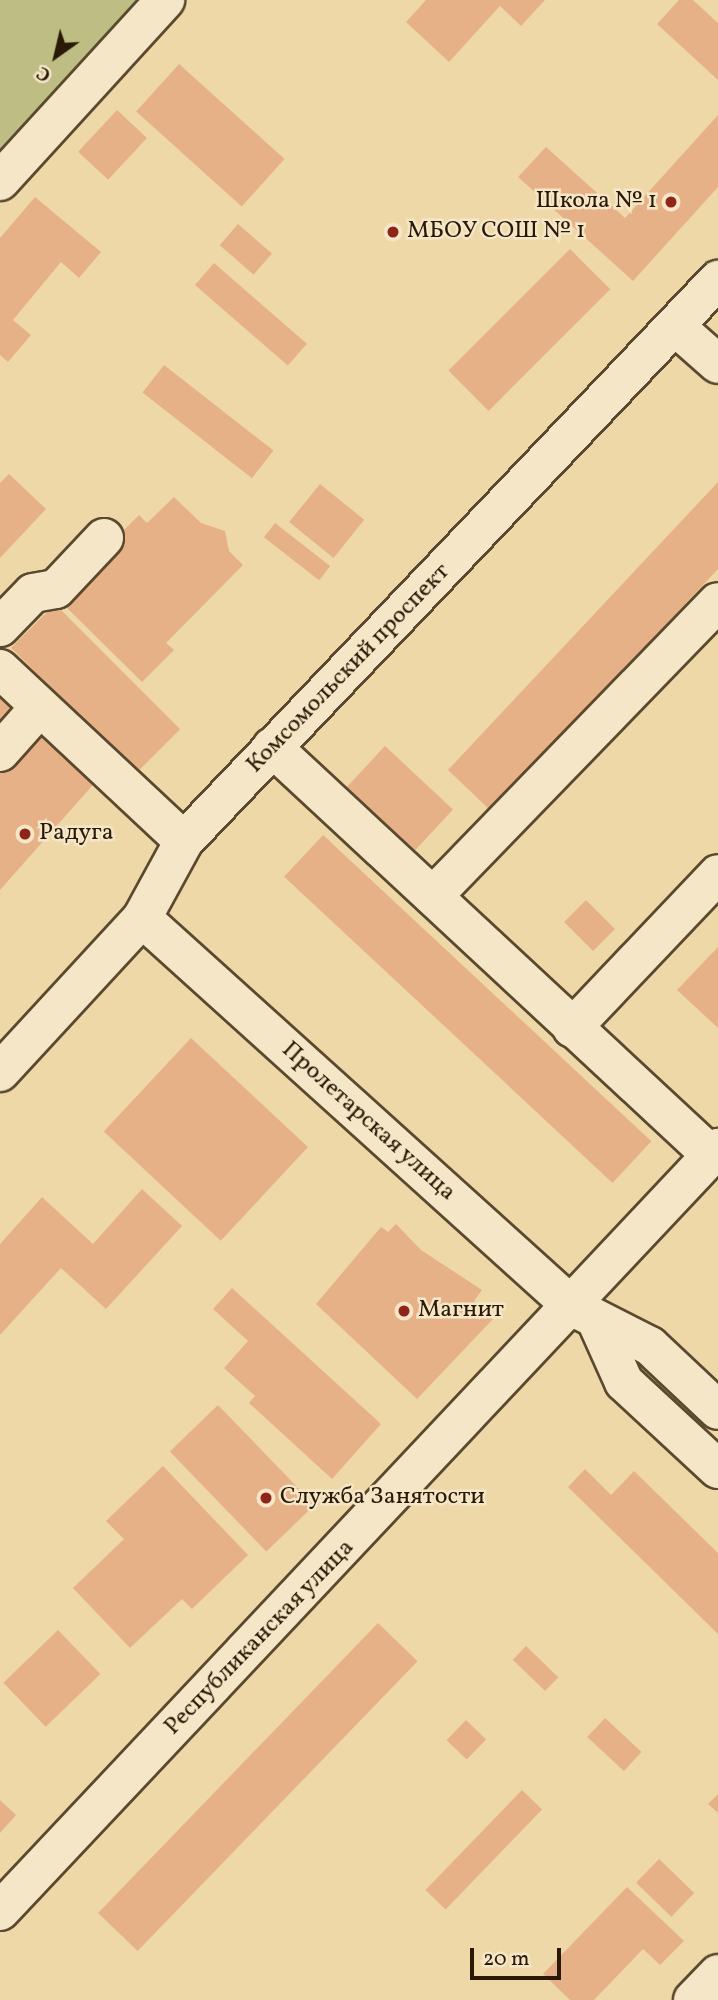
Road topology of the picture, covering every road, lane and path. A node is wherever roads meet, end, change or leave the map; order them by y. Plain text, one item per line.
1 (164, 0) edge
2 (0, 181) edge
3 (718, 280) edge
4 (675, 326) junction
5 (718, 364) edge
6 (104, 538) dead end
7 (718, 602) edge
8 (0, 627) edge
9 (0, 669) edge
10 (40, 707) junction
11 (272, 747) junction
12 (0, 752) edge
13 (184, 841) junction
14 (718, 874) edge
15 (433, 896) junction
16 (142, 918) junction
17 (572, 1028) junction
18 (0, 1072) edge
19 (715, 1152) edge
20 (585, 1315) junction
21 (718, 1410) edge
22 (718, 1469) edge
23 (0, 1911) edge
24 (718, 1974) edge
25 (693, 2000) edge

1 - 2 street
3 - 4 street, Комсомольский проспект
4 - 5 street
4 - 11 street, Комсомольский проспект
6 - 8 street
7 - 15 street
9 - 10 street
10 - 12 street
10 - 13 street
11 - 13 street, Комсомольский проспект
11 - 15 street
13 - 16 street, Комсомольский проспект
14 - 17 street
15 - 17 street
16 - 18 street, Комсомольский проспект
16 - 20 street, Пролетарская улица
17 - 19 street
19 - 20 street, Республиканская улица
20 - 21 street, Пролетарская улица
20 - 22 street, Пролетарская улица
20 - 23 street, Республиканская улица
24 - 25 street

